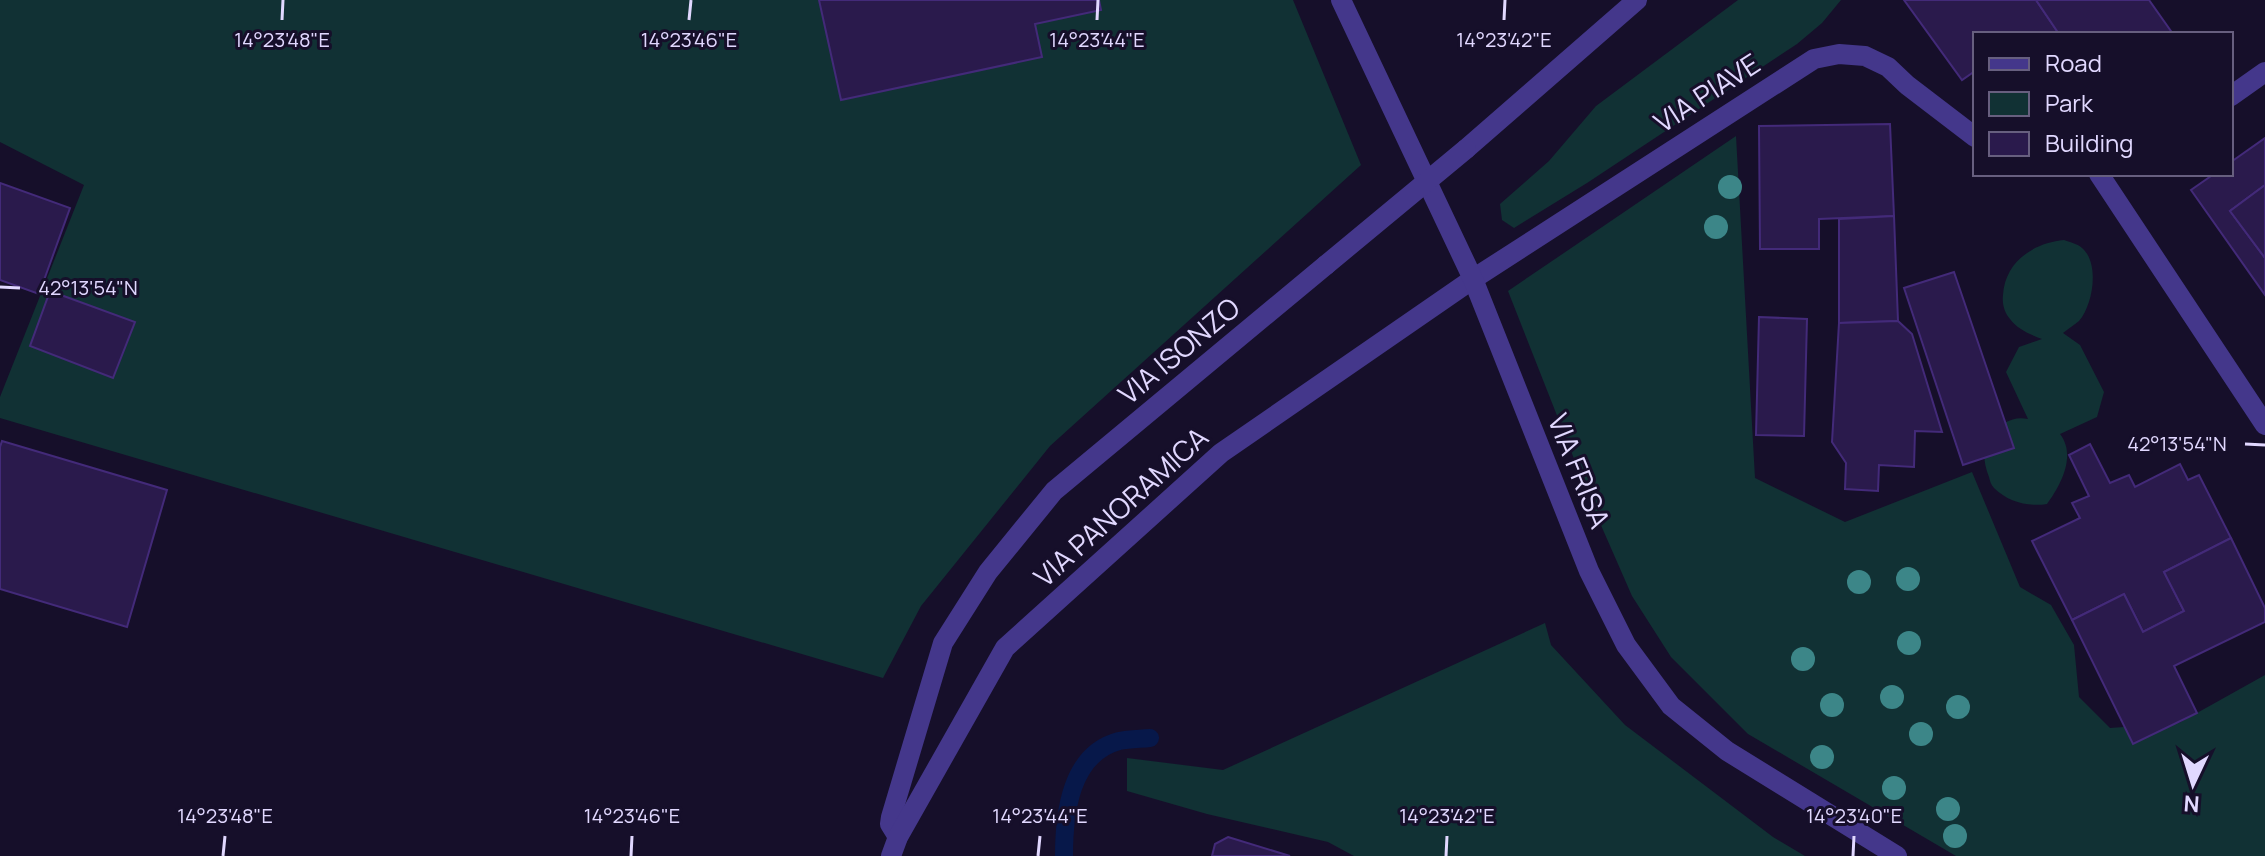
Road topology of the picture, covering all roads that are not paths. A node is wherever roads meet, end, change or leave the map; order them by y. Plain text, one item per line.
1 (1341, 0) edge
2 (1637, 0) edge
3 (2265, 72) edge
4 (2233, 95) edge
5 (1973, 135) edge
6 (2100, 176) edge
7 (1473, 279) junction
8 (2265, 425) edge
9 (894, 846) edge
10 (1897, 856) edge

1 - 7 street, VIA FRISA
2 - 9 street, VIA ISONZO, bridge
3 - 4 street
5 - 7 street, VIA PIAVE
6 - 8 street
7 - 9 street, VIA PANORAMICA
7 - 10 street, VIA FRISA

